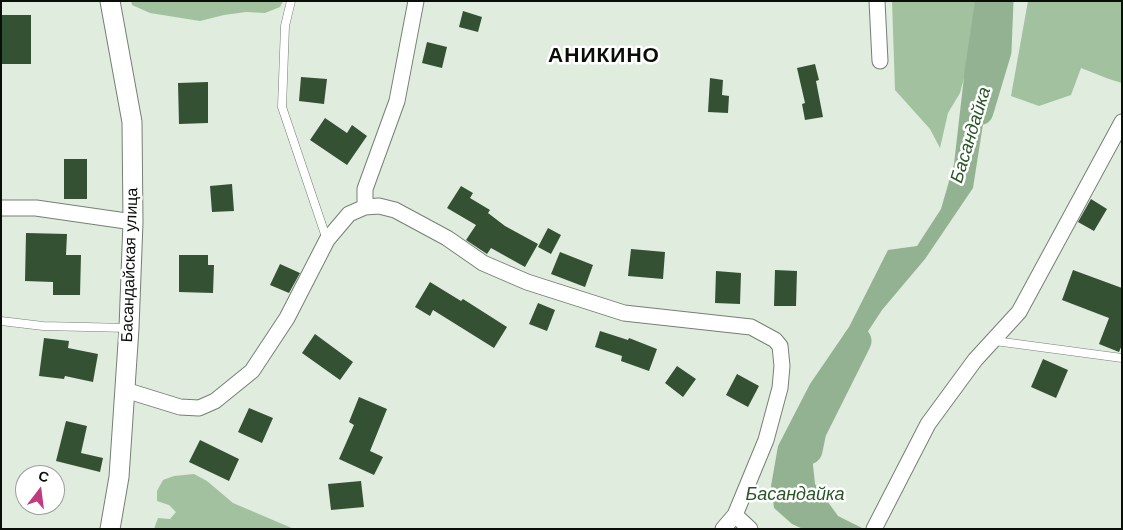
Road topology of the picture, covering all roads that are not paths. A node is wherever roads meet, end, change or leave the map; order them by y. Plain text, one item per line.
1 (110, 1) edge
2 (292, 1) edge
3 (416, 1) edge
4 (877, 1) edge
5 (880, 61) dead end
6 (1122, 122) edge
7 (365, 207) junction
8 (1, 208) edge
9 (133, 222) junction
10 (327, 240) junction
11 (1, 322) edge
12 (129, 328) junction
13 (995, 341) junction
14 (1122, 358) edge
15 (124, 390) junction
16 (735, 515) junction
17 (110, 529) edge
18 (723, 529) edge
19 (750, 529) edge
20 (874, 529) edge

1 - 9 street, Басандайская улица
2 - 10 lane
3 - 7 street
4 - 5 street
6 - 13 street
7 - 10 street
7 - 16 street
8 - 9 street
9 - 12 street, Басандайская улица
10 - 15 street
11 - 12 lane
12 - 15 street, Басандайская улица
13 - 14 lane
13 - 20 street
15 - 17 street, Басандайская улица
16 - 18 street
16 - 19 street

